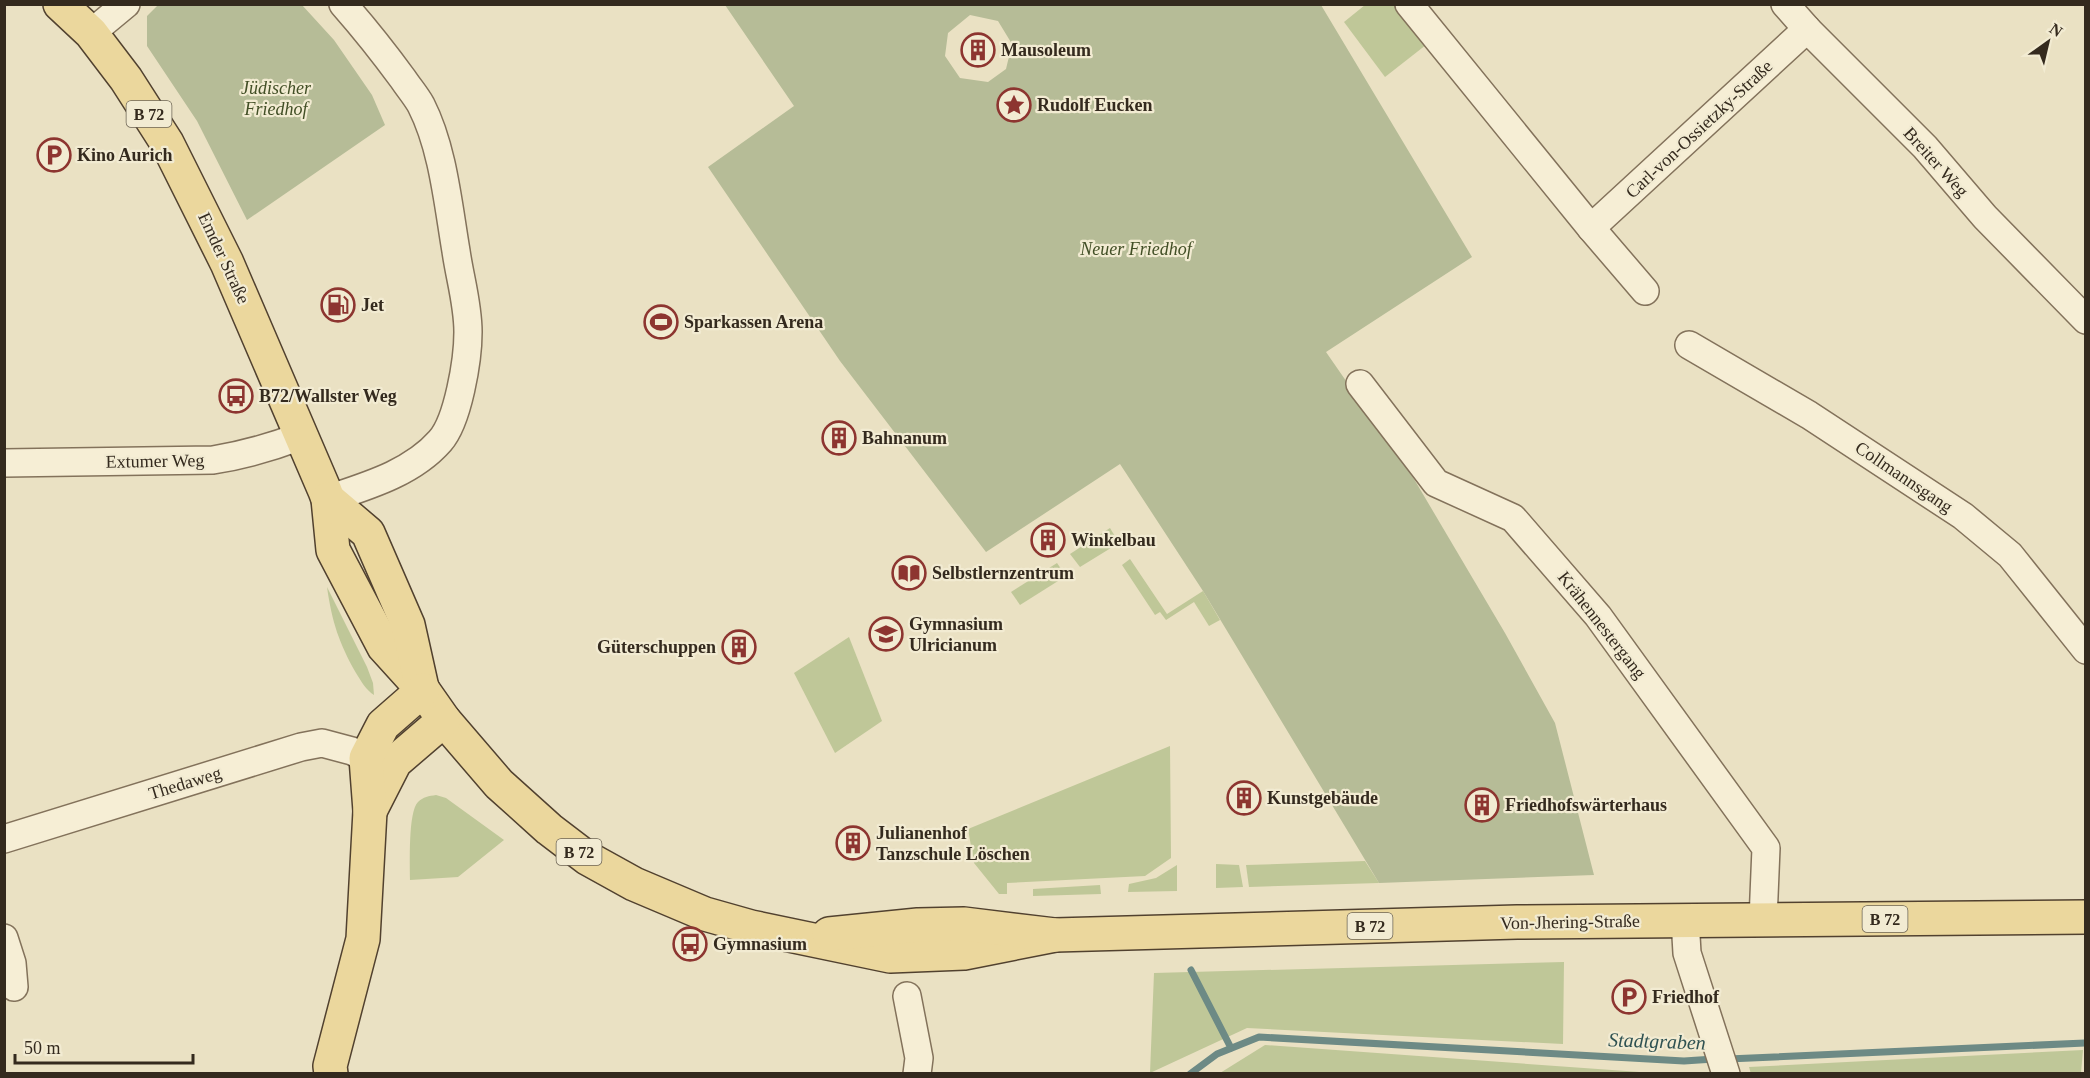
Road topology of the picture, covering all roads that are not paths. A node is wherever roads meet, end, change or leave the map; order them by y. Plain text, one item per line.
1 (60, 4) edge
2 (126, 4) edge
3 (343, 4) edge
4 (1409, 4) edge
5 (1789, 6) edge
6 (86, 19) edge
7 (1807, 29) junction
8 (1591, 228) junction
9 (1645, 291) dead end
10 (2085, 320) edge
11 (1689, 345) dead end
12 (1360, 384) dead end
13 (301, 436) junction
14 (4, 463) edge
15 (328, 499) junction
16 (2085, 650) edge
17 (423, 690) junction
18 (444, 720) junction
19 (366, 758) junction
20 (369, 811) junction
21 (4, 839) edge
22 (2085, 917) edge
23 (1685, 919) junction
24 (1763, 920) junction
25 (4, 938) edge
26 (14, 987) dead end
27 (908, 996) dead end
28 (331, 1074) edge
29 (917, 1074) edge
30 (1726, 1074) edge

1 - 6 main road, Emder Straße / B 72
2 - 6 street
3 - 15 street
4 - 8 street
5 - 7 street, Breiter Weg
6 - 13 main road, Emder Straße / B 72
7 - 8 street, Carl-von-Ossietzky-Straße
7 - 10 street, Breiter Weg
8 - 9 street
11 - 16 street, Collmannsgang
12 - 24 street, Krähennestergang
13 - 14 street, Extumer Weg
13 - 15 main road, Emder Straße / B 72
15 - 17 main road, Emder Straße / B 72
17 - 18 main road, Von-Jhering-Straße / B 72
17 - 19 main road
18 - 20 main road
18 - 23 main road, Von-Jhering-Straße / B 72
19 - 20 main road
19 - 21 street, Thedaweg
20 - 28 main road
22 - 24 main road, Von-Jhering-Straße / B 72
23 - 24 main road, Von-Jhering-Straße / B 72
23 - 30 street
25 - 26 street
27 - 29 street

